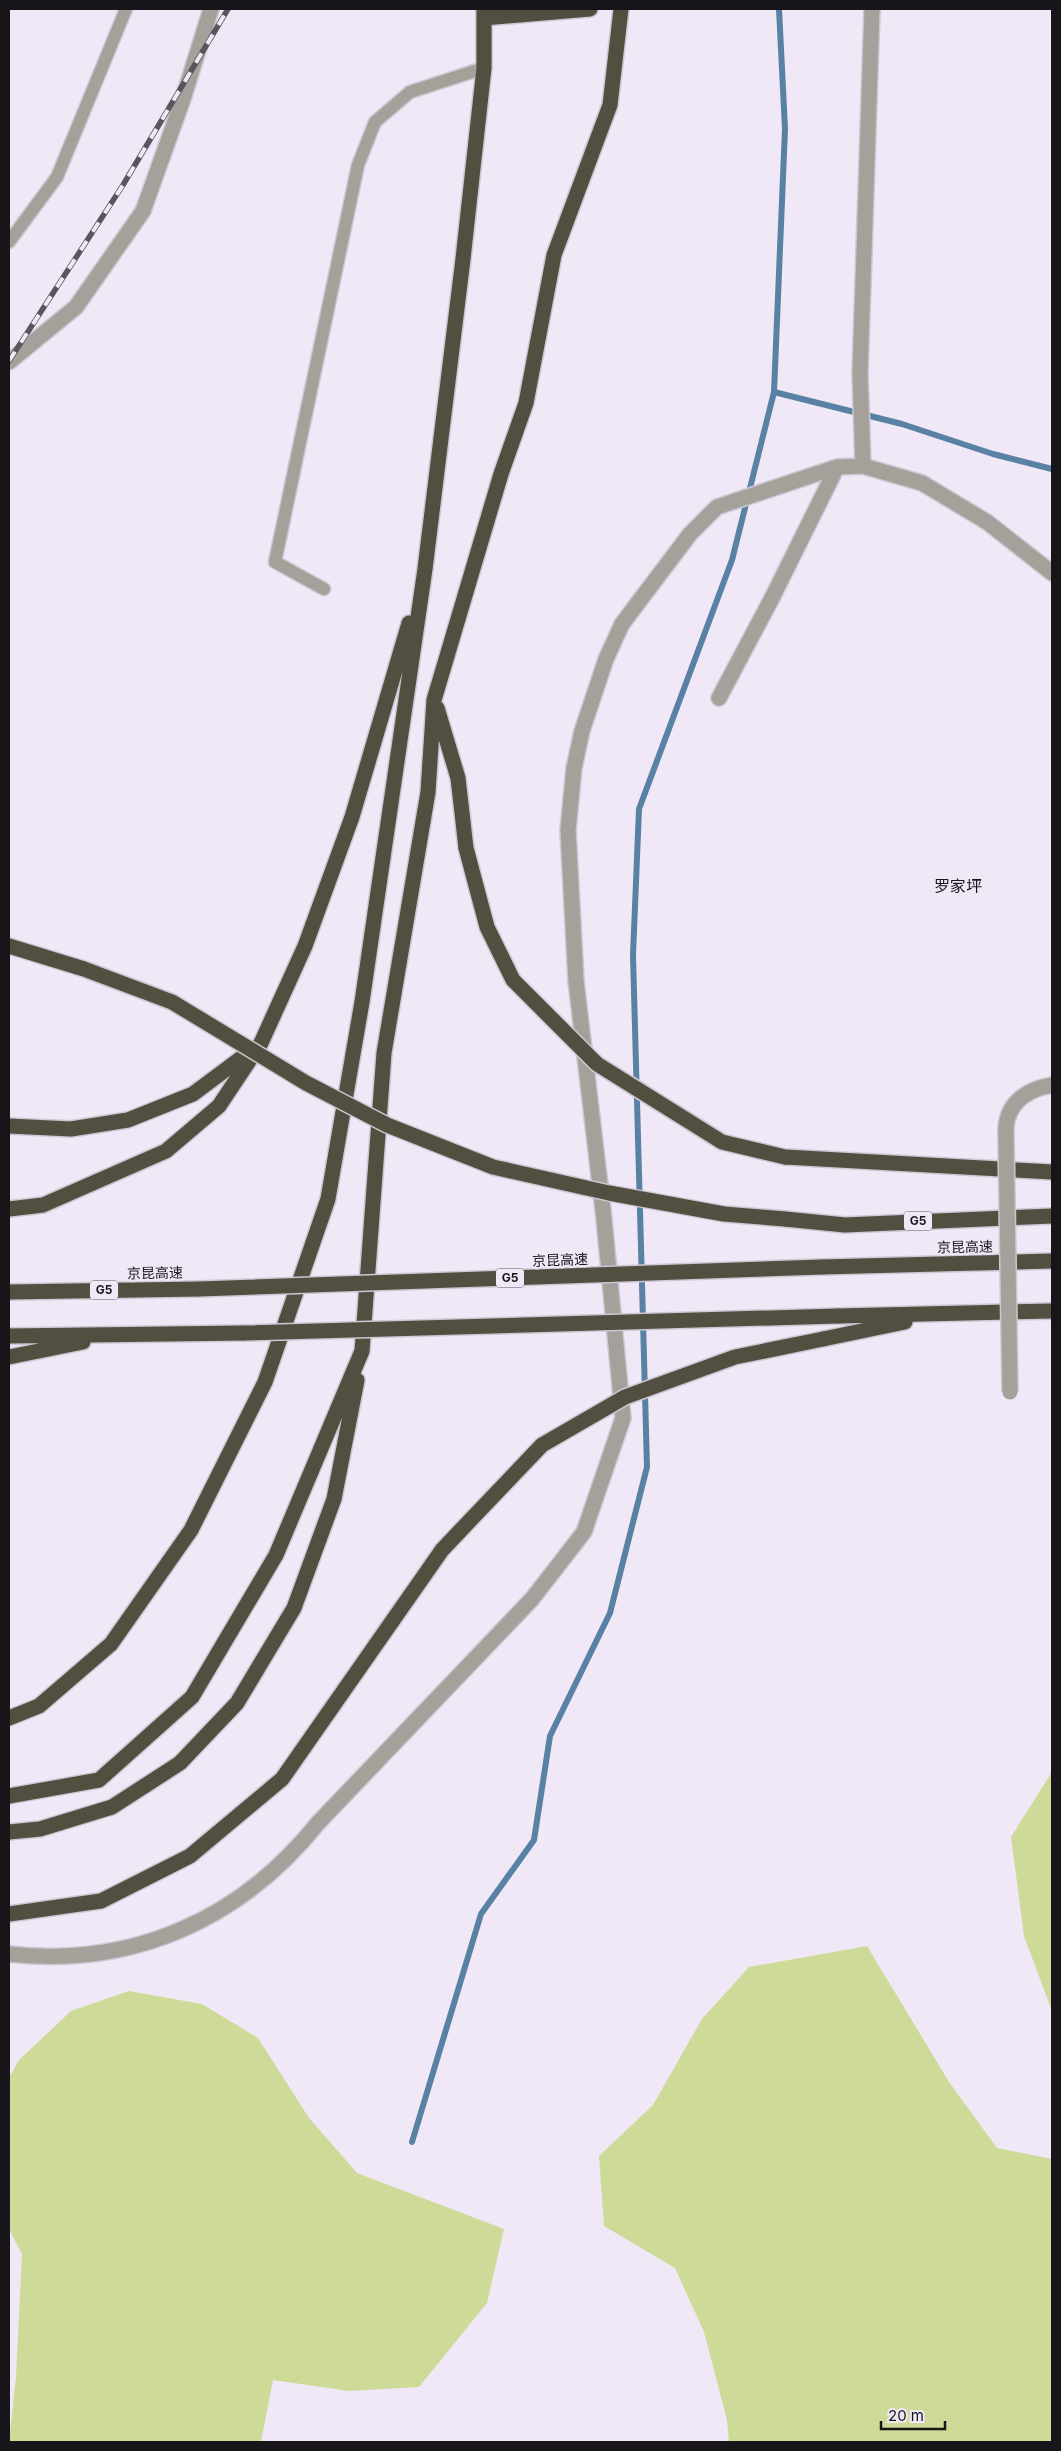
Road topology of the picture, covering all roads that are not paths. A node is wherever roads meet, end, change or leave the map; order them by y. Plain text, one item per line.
1 (126, 9) edge
2 (212, 9) edge
3 (590, 9) edge
4 (621, 9) edge
5 (872, 9) edge
6 (484, 13) edge
7 (484, 68) junction
8 (9, 242) edge
9 (9, 362) edge
10 (863, 466) junction
11 (837, 467) junction
12 (425, 568) junction
13 (1052, 573) edge
14 (324, 589) dead end
15 (719, 698) dead end
16 (434, 700) junction
17 (9, 946) edge
18 (261, 1043) junction
19 (1052, 1085) edge
20 (9, 1126) edge
21 (1052, 1172) edge
22 (9, 1209) edge
23 (1052, 1216) edge
24 (1052, 1261) edge
25 (9, 1292) edge
26 (1052, 1311) edge
27 (944, 1313) junction
28 (120, 1334) junction
29 (9, 1336) edge
30 (362, 1351) junction
31 (9, 1357) edge
32 (1010, 1392) dead end
33 (9, 1718) edge
34 (9, 1796) edge
35 (9, 1832) edge
36 (9, 1914) edge
37 (9, 1954) edge

1 - 8 lane
2 - 9 street
3 - 6 highway
4 - 16 highway
5 - 10 street
6 - 7 highway
7 - 12 highway
7 - 14 lane
10 - 11 street
10 - 13 street
11 - 15 street
11 - 37 street
12 - 18 highway
12 - 33 highway
16 - 21 highway, bridge
16 - 30 highway
17 - 23 highway, G5, bridge
18 - 20 highway
18 - 22 highway
19 - 32 street, bridge
24 - 25 highway, 京昆高速 / G5, bridge
26 - 27 highway
27 - 28 highway, bridge
27 - 36 highway, bridge
28 - 29 highway
28 - 31 highway
30 - 34 highway
30 - 35 highway

